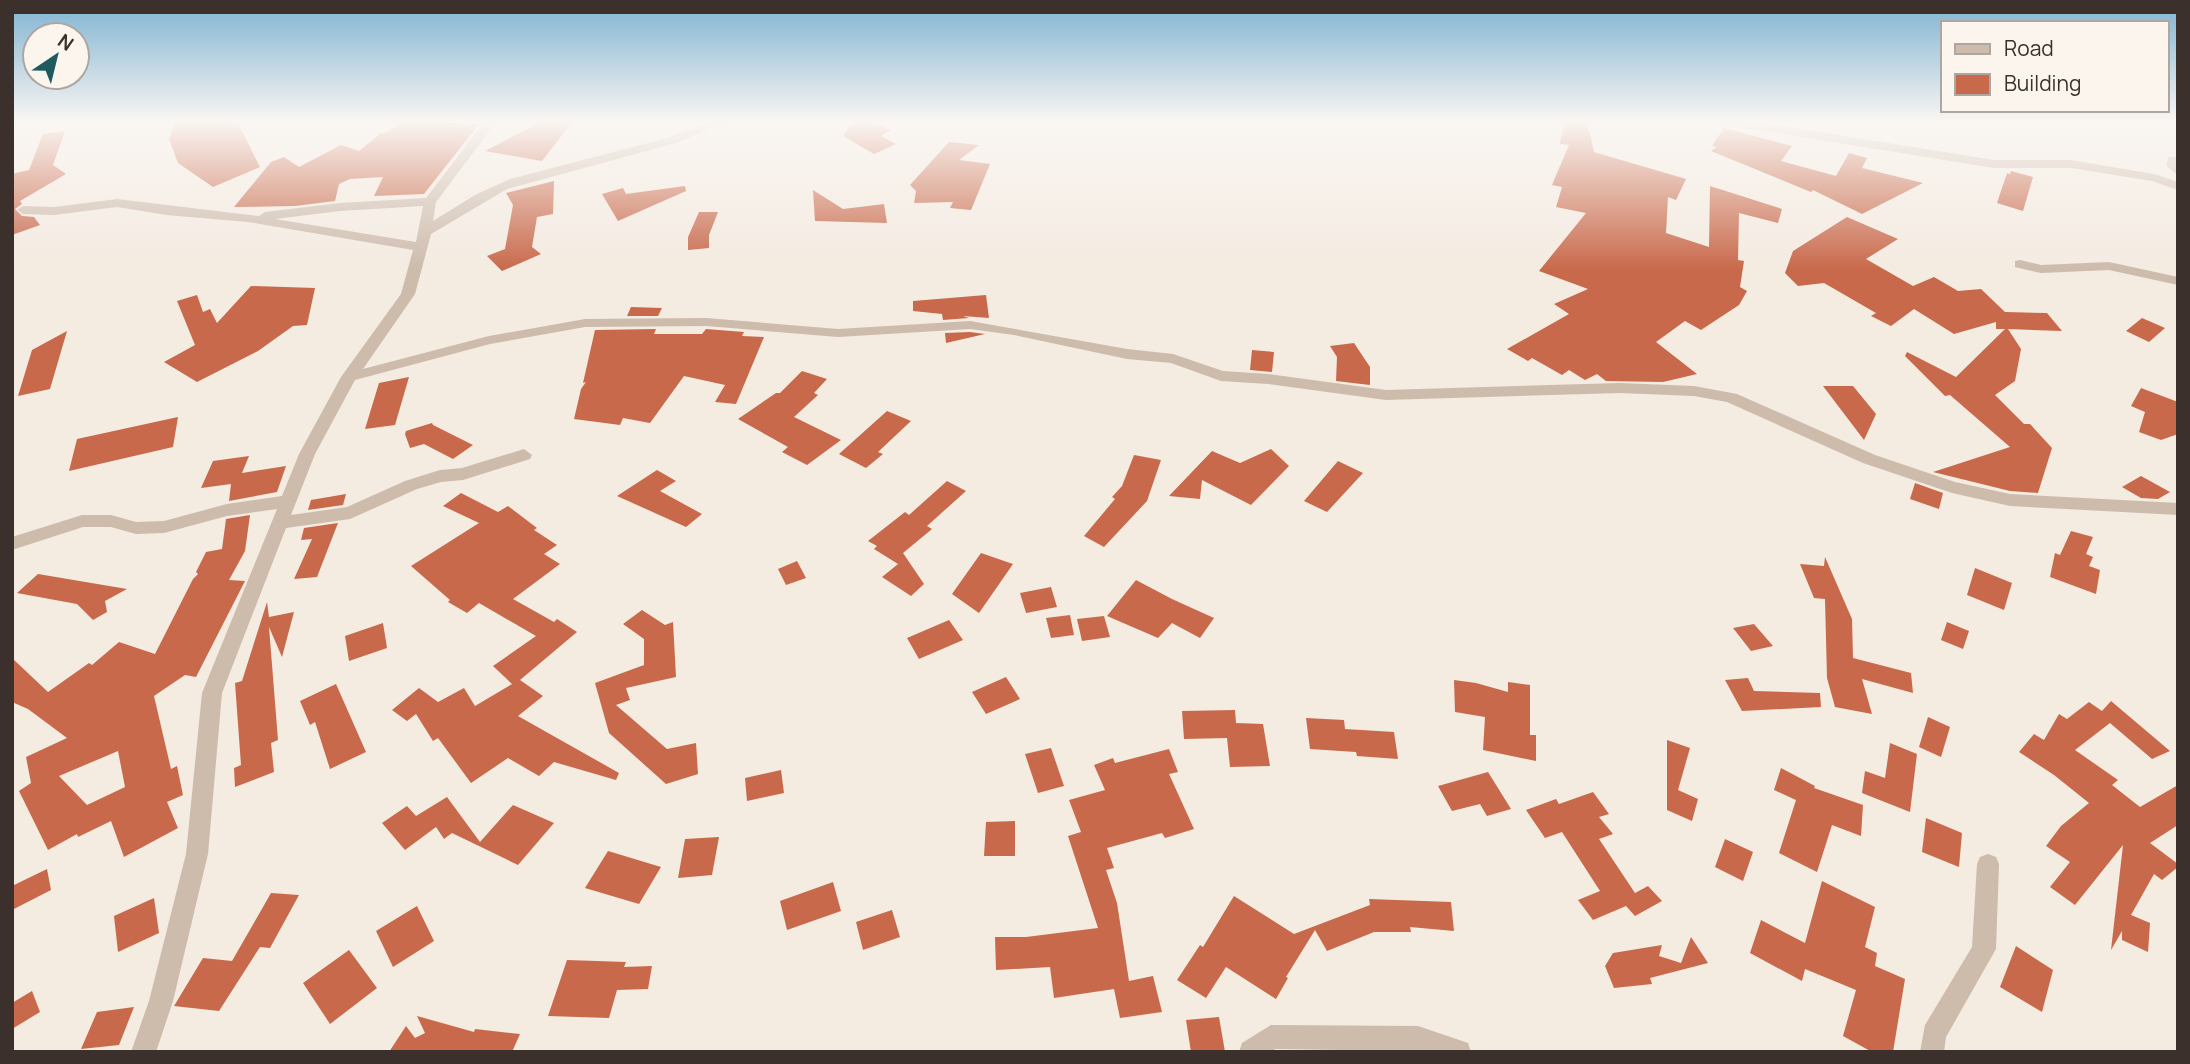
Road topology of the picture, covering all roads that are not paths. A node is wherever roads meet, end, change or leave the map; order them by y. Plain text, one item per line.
1 (454, 171) edge
2 (556, 171) edge
3 (2110, 171) edge
4 (2178, 186) edge
5 (430, 202) junction
6 (23, 210) dead end
7 (248, 218) junction
8 (423, 240) junction
9 (2020, 264) dead end
10 (2178, 281) edge
11 (349, 377) junction
12 (524, 455) dead end
13 (289, 501) junction
14 (2178, 509) edge
15 (281, 523) junction
16 (12, 544) edge
17 (1988, 864) dead end
18 (143, 1052) edge
19 (1251, 1052) edge
20 (1460, 1052) edge
21 (1932, 1052) edge

1 - 5 street
2 - 8 street
3 - 4 street
5 - 7 street
5 - 8 street
6 - 7 street
7 - 8 street
8 - 11 street
9 - 10 street
11 - 13 street
11 - 14 street
12 - 15 street
13 - 15 street
13 - 16 street
15 - 18 street
17 - 21 street
19 - 20 street

